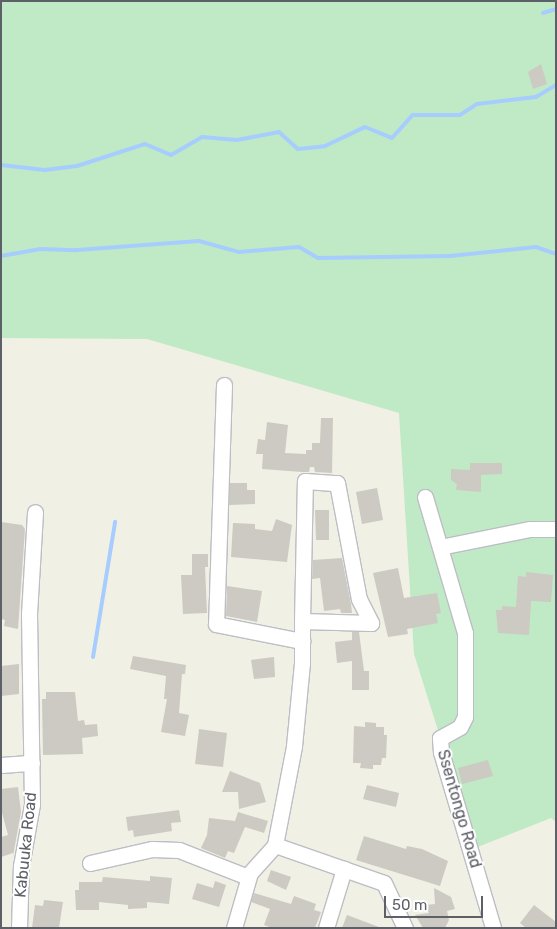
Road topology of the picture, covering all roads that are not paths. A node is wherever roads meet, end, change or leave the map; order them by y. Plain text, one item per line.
1 (224, 384) dead end
2 (425, 497) dead end
3 (35, 512) dead end
4 (556, 529) edge
5 (440, 546) junction
6 (302, 621) junction
7 (302, 641) junction
8 (32, 763) junction
9 (1, 766) edge
10 (275, 845) junction
11 (90, 863) dead end
12 (344, 869) junction
13 (248, 877) junction
14 (19, 928) edge
15 (234, 928) edge
16 (326, 928) edge
17 (404, 928) edge
18 (493, 928) edge

1 - 7 street
2 - 5 street, Ssentongo Road
3 - 8 street, Kabuuka Road
4 - 5 street
5 - 18 street, Ssentongo Road
6 - 6 street
6 - 7 street
7 - 10 street
8 - 9 street
8 - 14 street, Kabuuka Road
10 - 12 street
10 - 13 street
11 - 13 street
12 - 16 street
12 - 17 street
13 - 15 street

